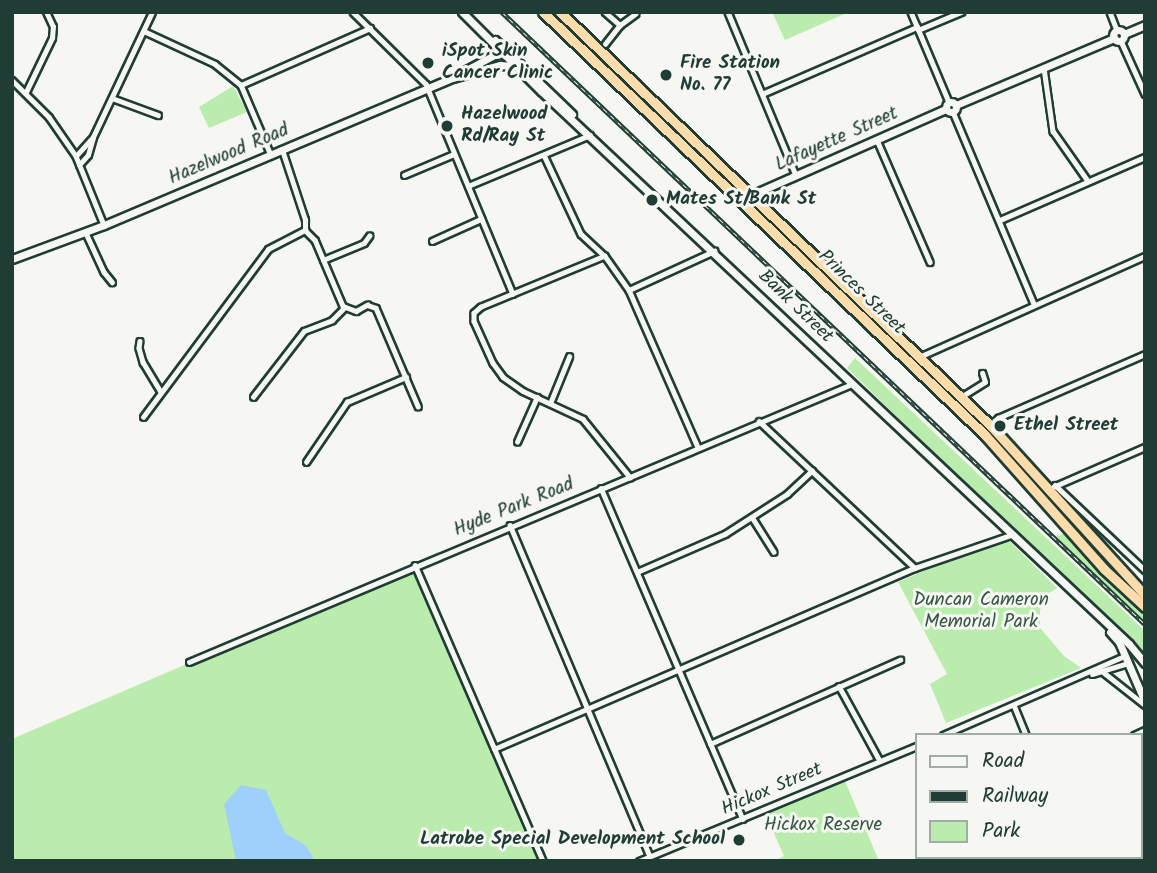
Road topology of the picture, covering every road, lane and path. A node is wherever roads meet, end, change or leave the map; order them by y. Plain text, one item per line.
1 (46, 12) edge
2 (152, 12) edge
3 (353, 12) edge
4 (462, 12) edge
5 (543, 12) edge
6 (560, 12) edge
7 (605, 12) edge
8 (728, 12) edge
9 (911, 12) edge
10 (961, 12) edge
11 (1110, 12) edge
12 (635, 14) edge
13 (620, 25) junction
14 (1145, 25) edge
15 (370, 28) junction
16 (918, 29) junction
17 (144, 31) junction
18 (1119, 36) junction
19 (605, 44) dead end
20 (504, 53) junction
21 (500, 65) junction
22 (516, 67) junction
23 (1044, 67) junction
24 (452, 78) junction
25 (12, 80) edge
26 (241, 85) junction
27 (426, 88) junction
28 (26, 92) junction
29 (762, 94) junction
30 (1145, 94) edge
31 (113, 98) junction
32 (951, 107) junction
33 (158, 115) dead end
34 (590, 135) junction
35 (93, 138) junction
36 (877, 140) junction
37 (282, 150) junction
38 (454, 154) junction
39 (271, 155) junction
40 (544, 155) junction
41 (76, 156) junction
42 (1145, 157) edge
43 (79, 165) junction
44 (404, 175) dead end
45 (796, 175) junction
46 (1088, 181) junction
47 (468, 186) junction
48 (753, 197) junction
49 (744, 205) junction
50 (481, 219) junction
51 (1000, 220) junction
52 (104, 225) junction
53 (305, 230) junction
54 (86, 233) junction
55 (369, 236) dead end
56 (432, 241) dead end
57 (714, 251) junction
58 (605, 256) junction
59 (1145, 256) edge
60 (15, 258) edge
61 (323, 260) junction
62 (930, 262) dead end
63 (112, 282) dead end
64 (629, 290) junction
65 (513, 294) junction
66 (1034, 305) junction
67 (345, 307) junction
68 (140, 341) dead end
69 (1145, 354) edge
70 (569, 357) dead end
71 (920, 357) junction
72 (911, 365) junction
73 (982, 373) dead end
74 (406, 377) junction
75 (852, 384) junction
76 (161, 392) junction
77 (253, 397) dead end
78 (537, 397) junction
79 (961, 397) junction
80 (551, 401) junction
81 (418, 406) dead end
82 (143, 417) dead end
83 (759, 421) junction
84 (991, 426) junction
85 (517, 442) dead end
86 (698, 447) junction
87 (1145, 447) edge
88 (306, 462) dead end
89 (812, 471) junction
90 (631, 477) junction
91 (1052, 487) junction
92 (601, 488) junction
93 (1041, 496) junction
94 (752, 517) junction
95 (510, 525) junction
96 (1011, 535) junction
97 (774, 552) dead end
98 (415, 565) junction
99 (915, 568) junction
100 (1145, 570) edge
101 (637, 572) junction
102 (1144, 603) edge
103 (1106, 625) junction
104 (1136, 653) junction
105 (900, 660) dead end
106 (1126, 660) junction
107 (189, 662) dead end
108 (1145, 663) edge
109 (678, 669) junction
110 (1101, 669) junction
111 (839, 686) junction
112 (1145, 690) edge
113 (1144, 702) edge
114 (1014, 705) junction
115 (587, 709) junction
116 (948, 733) edge
117 (1025, 733) edge
118 (710, 744) junction
119 (916, 746) edge
120 (494, 749) junction
121 (880, 761) junction
122 (743, 819) junction
123 (650, 856) junction
124 (543, 861) edge
125 (639, 861) edge

1 - 28 street
2 - 17 street
3 - 15 street
4 - 20 main road, Bank Street
5 - 49 highway, Princes Street
6 - 48 highway, Princes Street
7 - 13 street
8 - 29 street
9 - 16 street
10 - 16 street
11 - 18 street
12 - 13 street
13 - 19 street
14 - 18 main road, Lafayette Street
15 - 26 street
15 - 27 street
16 - 29 street
16 - 32 street
17 - 26 street
17 - 31 street
18 - 23 main road, Lafayette Street
18 - 30 street
20 - 21 main road
20 - 22 main road, Bank Street
20 - 24 main road
20 - 34 main road
21 - 22 main road
21 - 24 main road
22 - 34 main road, Bank Street
23 - 32 main road, Lafayette Street
23 - 46 street
24 - 27 main road, Hazelwood Road
25 - 28 street
26 - 39 street
27 - 37 main road, Hazelwood Road
27 - 38 street
28 - 41 street
29 - 45 street
31 - 33 street
31 - 35 street
32 - 36 main road, Lafayette Street
32 - 51 street
34 - 40 street
34 - 57 main road, Bank Street
35 - 41 street
35 - 43 street
36 - 45 main road, Lafayette Street
36 - 62 street
37 - 39 main road, Hazelwood Road
37 - 53 street
38 - 44 street
38 - 47 street
39 - 52 main road, Hazelwood Road
40 - 47 street
40 - 58 street
41 - 43 street
42 - 46 street
43 - 52 street
45 - 48 main road, Lafayette Street
46 - 51 street
47 - 50 street
48 - 49 main road, Lafayette Street
48 - 71 highway, Princes Street
49 - 72 highway, Princes Street
50 - 56 street
50 - 65 street
51 - 66 street
52 - 54 main road, Hazelwood Road
53 - 61 street
53 - 76 street
54 - 60 main road, Hazelwood Road
54 - 63 street
55 - 61 street
57 - 64 street
57 - 75 main road, Bank Street
58 - 64 street
58 - 65 street
59 - 66 street
61 - 67 street
64 - 86 street
65 - 78 street
66 - 71 street
67 - 74 street
67 - 77 street
68 - 76 street
69 - 84 street
70 - 80 street
71 - 72 street
71 - 79 highway, Princes Street
72 - 93 highway, Princes Street
73 - 79 street
74 - 81 street
74 - 88 street
75 - 83 street, Hyde Park Road
75 - 96 main road, Bank Street
76 - 82 street
78 - 80 street
78 - 85 street
79 - 84 highway, Princes Street
80 - 90 street
83 - 86 street, Hyde Park Road
83 - 89 street
84 - 91 highway, Princes Street
86 - 90 street, Hyde Park Road
87 - 91 street
89 - 94 street
89 - 99 street
90 - 92 street, Hyde Park Road
91 - 93 highway
91 - 100 street
91 - 102 highway, Princes Street
92 - 95 street, Hyde Park Road
92 - 101 street
93 - 102 highway, Princes Street
94 - 97 street
94 - 101 street
95 - 98 street, Hyde Park Road
95 - 115 street
96 - 99 street
96 - 103 main road, Bank Street
98 - 107 street, Hyde Park Road
98 - 120 street
99 - 109 street
101 - 109 street
103 - 104 main road, Bank Street
103 - 106 main road, Bank Street
104 - 106 main road
104 - 108 main road, Bank Street
105 - 111 street
106 - 110 street
106 - 113 main road, Bank Street
109 - 115 street
109 - 118 street
110 - 113 street
110 - 114 street
111 - 118 street
111 - 121 street
112 - 113 main road
114 - 116 street
114 - 117 street
115 - 120 street
115 - 123 street
118 - 122 street
119 - 121 street, Hickox Street
120 - 124 street
121 - 122 street, Hickox Street
122 - 123 street, Hickox Street
123 - 125 street, Hickox Street

